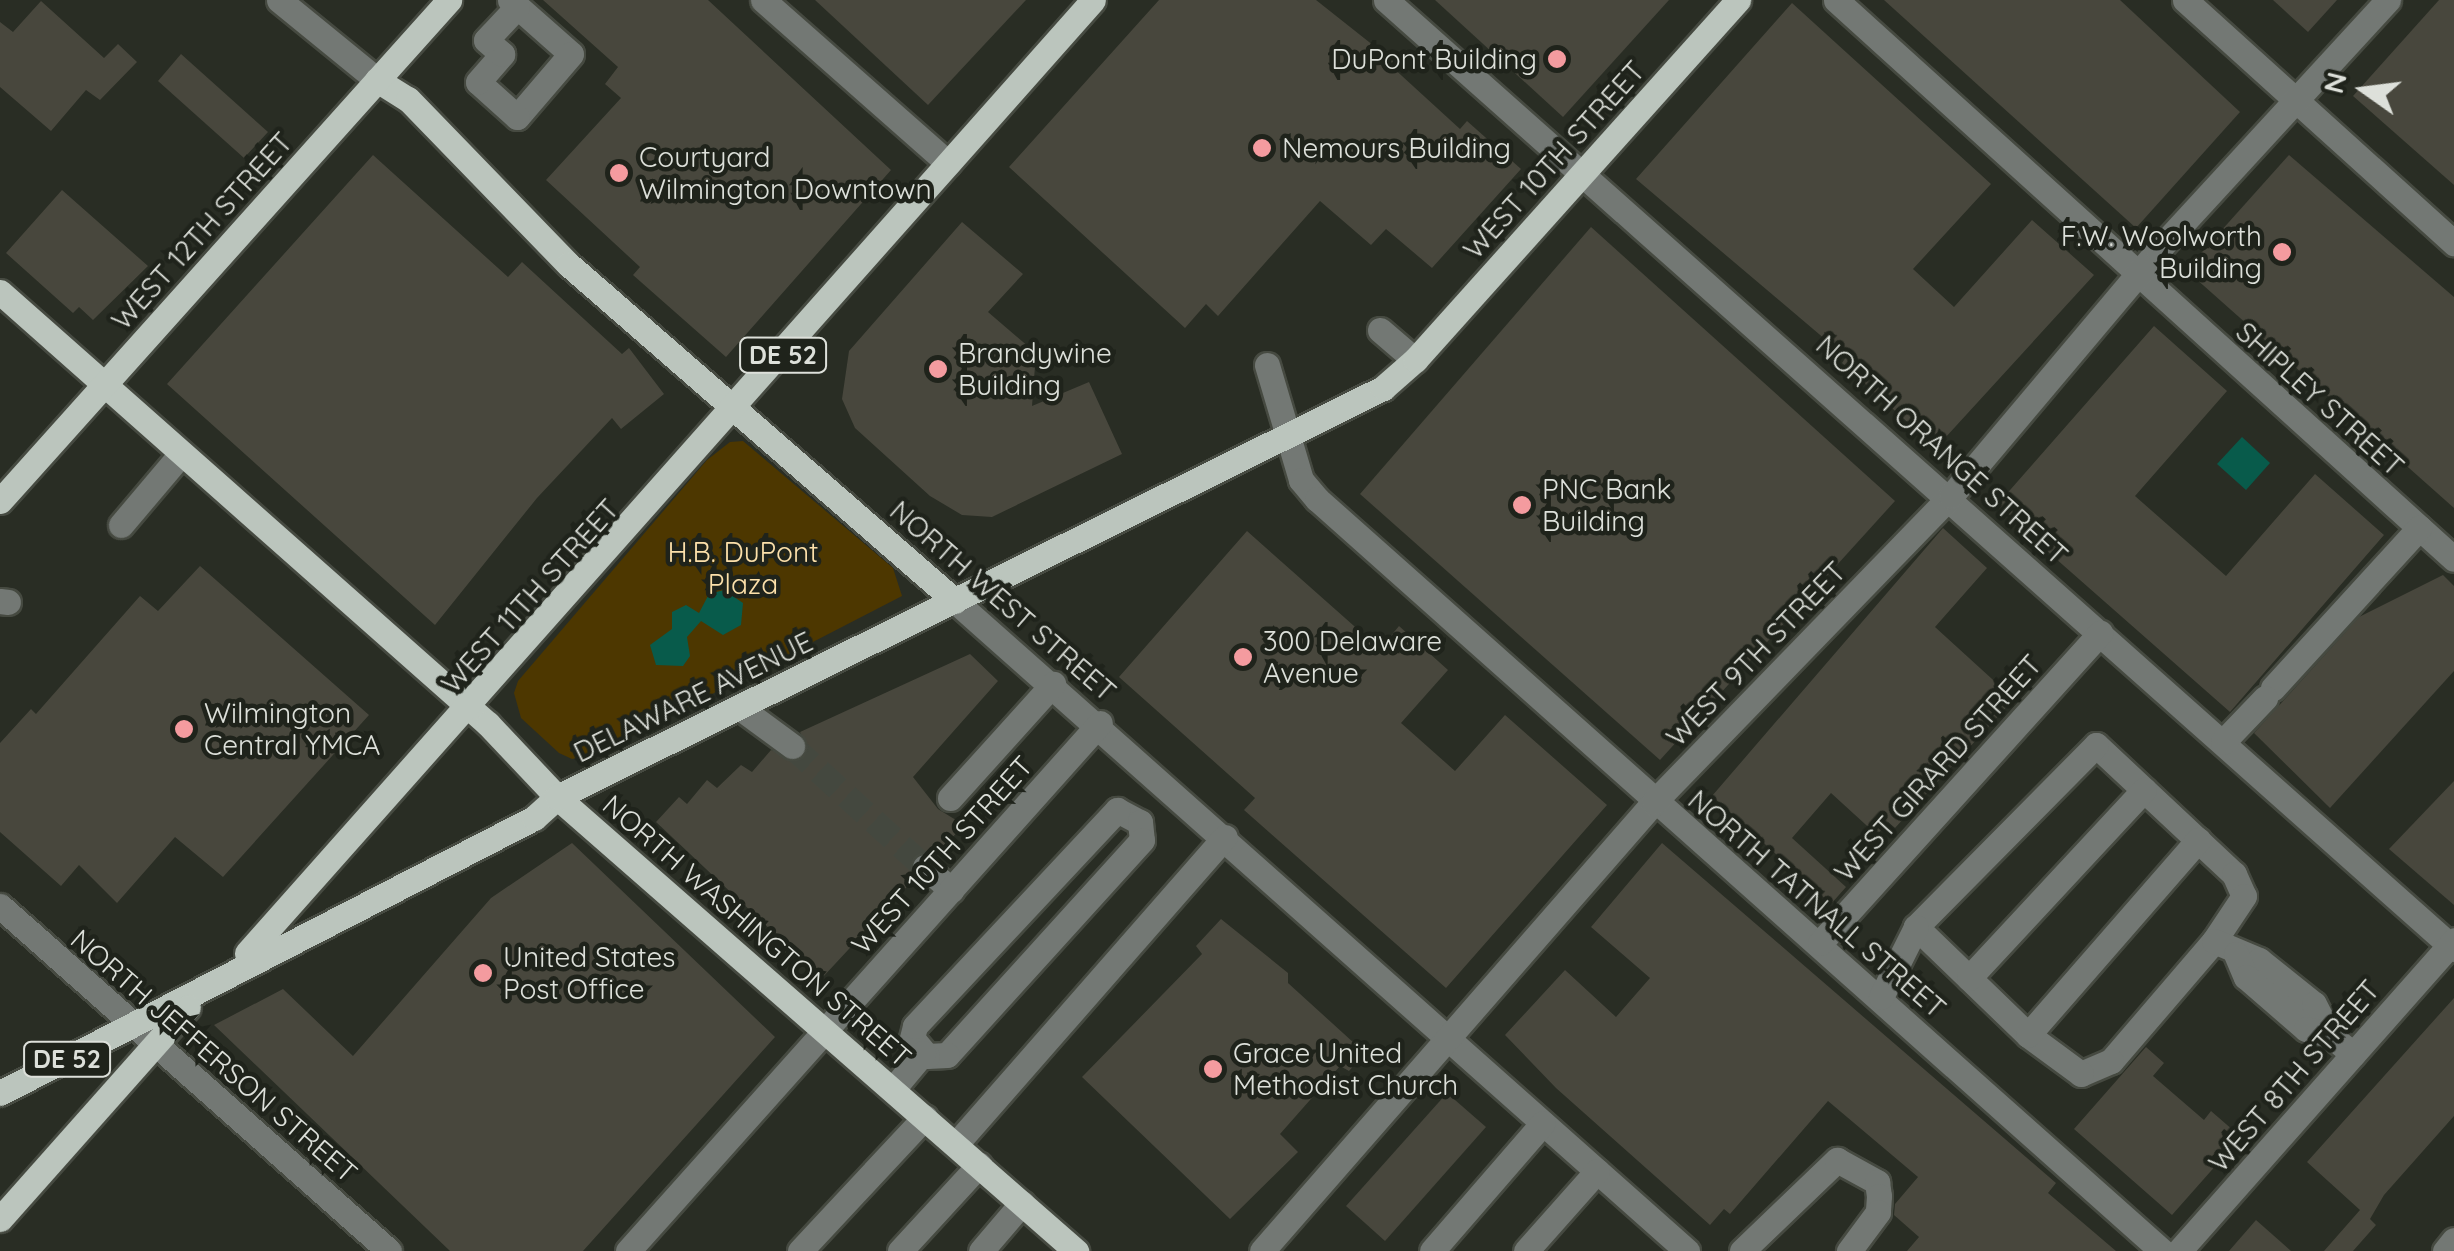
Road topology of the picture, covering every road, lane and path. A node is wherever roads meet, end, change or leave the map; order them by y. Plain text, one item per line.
1 (279, 0) edge
2 (449, 0) edge
3 (763, 0) edge
4 (1093, 0) edge
5 (1386, 0) edge
6 (1738, 0) edge
7 (1836, 0) edge
8 (2184, 0) edge
9 (2388, 0) edge
10 (377, 80) junction
11 (2292, 99) junction
12 (948, 162) junction
13 (1584, 172) junction
14 (2454, 243) edge
15 (2136, 276) junction
16 (0, 292) edge
17 (1380, 330) dead end
18 (1415, 360) junction
19 (1267, 365) dead end
20 (104, 386) junction
21 (735, 410) junction
22 (1289, 437) junction
23 (181, 454) junction
24 (1951, 496) junction
25 (0, 501) edge
26 (120, 525) dead end
27 (2419, 528) junction
28 (2454, 559) edge
29 (955, 601) junction
30 (2100, 633) junction
31 (1053, 684) junction
32 (738, 707) junction
33 (470, 709) junction
34 (1100, 723) junction
35 (2223, 742) junction
36 (792, 746) tunnel mouth
37 (1159, 777) junction
38 (2144, 790) junction
39 (558, 797) junction
40 (950, 798) dead end
41 (1654, 802) junction
42 (1130, 812) junction
43 (1225, 837) junction
44 (2198, 840) junction
45 (925, 867) tunnel mouth
46 (951, 890) junction
47 (0, 906) edge
48 (1916, 927) junction
49 (1820, 944) junction
50 (2453, 945) edge
51 (2225, 948) junction
52 (1969, 978) junction
53 (204, 991) junction
54 (1881, 998) junction
55 (135, 1026) junction
56 (826, 1029) junction
57 (2028, 1035) junction
58 (1450, 1040) junction
59 (155, 1044) junction
60 (922, 1052) junction
61 (2354, 1054) junction
62 (893, 1089) junction
63 (0, 1093) edge
64 (925, 1117) junction
65 (1543, 1123) junction
66 (956, 1144) junction
67 (979, 1165) junction
68 (1597, 1171) junction
69 (1022, 1203) junction
70 (0, 1219) edge
71 (2454, 1240) edge
72 (389, 1251) edge
73 (628, 1251) edge
74 (800, 1251) edge
75 (900, 1251) edge
76 (981, 1251) edge
77 (1076, 1251) edge
78 (1262, 1251) edge
79 (1432, 1251) edge
80 (1526, 1251) edge
81 (1687, 1251) edge
82 (1742, 1251) edge
83 (1849, 1251) edge
84 (2162, 1251) edge
85 (2179, 1251) edge
86 (2445, 1251) edge

1 - 10 street, NORTH WEST STREET
2 - 10 main road, WEST 12TH STREET
3 - 12 street
4 - 12 main road, WEST 11TH STREET / DE 52
5 - 13 street, NORTH ORANGE STREET
6 - 13 main road, WEST 10TH STREET
7 - 15 street, SHIPLEY STREET
8 - 11 street
9 - 11 street, WEST 9TH STREET
10 - 20 main road, WEST 12TH STREET
10 - 21 main road, NORTH WEST STREET
11 - 14 street
11 - 15 street, WEST 9TH STREET
12 - 21 main road, WEST 11TH STREET / DE 52
13 - 18 main road, WEST 10TH STREET
13 - 24 street, NORTH ORANGE STREET
15 - 24 street, WEST 9TH STREET
15 - 27 street, SHIPLEY STREET
16 - 20 main road, NORTH WASHINGTON STREET
17 - 18 street
18 - 22 main road, DELAWARE AVENUE
19 - 22 street, NORTH TATNALL STREET
20 - 23 main road, NORTH WASHINGTON STREET
20 - 25 main road, WEST 12TH STREET
21 - 29 main road, NORTH WEST STREET
21 - 33 main road, WEST 11TH STREET / DE 52
22 - 29 main road, DELAWARE AVENUE
22 - 41 street, NORTH TATNALL STREET
23 - 26 street
23 - 33 main road, NORTH WASHINGTON STREET
24 - 30 street, NORTH ORANGE STREET
24 - 41 street, WEST 9TH STREET
27 - 28 street, SHIPLEY STREET
27 - 35 street
29 - 31 street, NORTH WEST STREET
29 - 32 main road, DELAWARE AVENUE
30 - 35 street, NORTH ORANGE STREET
30 - 49 street, WEST GIRARD STREET
31 - 34 street, NORTH WEST STREET
31 - 40 street
32 - 36 street
32 - 39 main road, DELAWARE AVENUE
33 - 39 main road, NORTH WASHINGTON STREET
33 - 53 main road, WEST 11TH STREET / DE 52
34 - 37 street, NORTH WEST STREET
34 - 46 street, WEST 10TH STREET
35 - 50 street, NORTH ORANGE STREET
37 - 42 street
37 - 43 street, NORTH WEST STREET
38 - 44 street
38 - 48 street
38 - 52 street
39 - 53 main road, DELAWARE AVENUE
39 - 56 main road, NORTH WASHINGTON STREET
41 - 49 street, NORTH TATNALL STREET
41 - 58 street, WEST 9TH STREET
42 - 60 street
42 - 60 street
43 - 58 street, NORTH WEST STREET
43 - 66 street
44 - 51 street
44 - 57 street
45 - 46 street
46 - 56 street, WEST 10TH STREET
47 - 55 street, NORTH JEFFERSON STREET
48 - 52 street
48 - 54 street
49 - 54 street, NORTH TATNALL STREET
50 - 61 street, WEST 8TH STREET
51 - 57 street
51 - 61 street
52 - 57 street
53 - 55 main road, DELAWARE AVENUE / DE 52
53 - 59 main road, WEST 11TH STREET
54 - 84 street, NORTH TATNALL STREET
55 - 59 street, NORTH JEFFERSON STREET
55 - 63 main road, DELAWARE AVENUE / DE 52
56 - 62 main road, NORTH WASHINGTON STREET
56 - 73 street, WEST 10TH STREET
58 - 65 street, NORTH WEST STREET
58 - 78 street, WEST 9TH STREET
59 - 70 main road, WEST 11TH STREET
59 - 72 street, NORTH JEFFERSON STREET
60 - 62 street
61 - 85 street, WEST 8TH STREET
62 - 64 main road, NORTH WASHINGTON STREET
64 - 66 main road, NORTH WASHINGTON STREET
64 - 74 street
65 - 68 street, NORTH WEST STREET
65 - 79 street
66 - 67 main road, NORTH WASHINGTON STREET
67 - 69 main road, NORTH WASHINGTON STREET
67 - 75 street
68 - 80 street
68 - 81 street, NORTH WEST STREET
69 - 76 street
69 - 77 main road, NORTH WASHINGTON STREET
71 - 86 street
82 - 83 street

